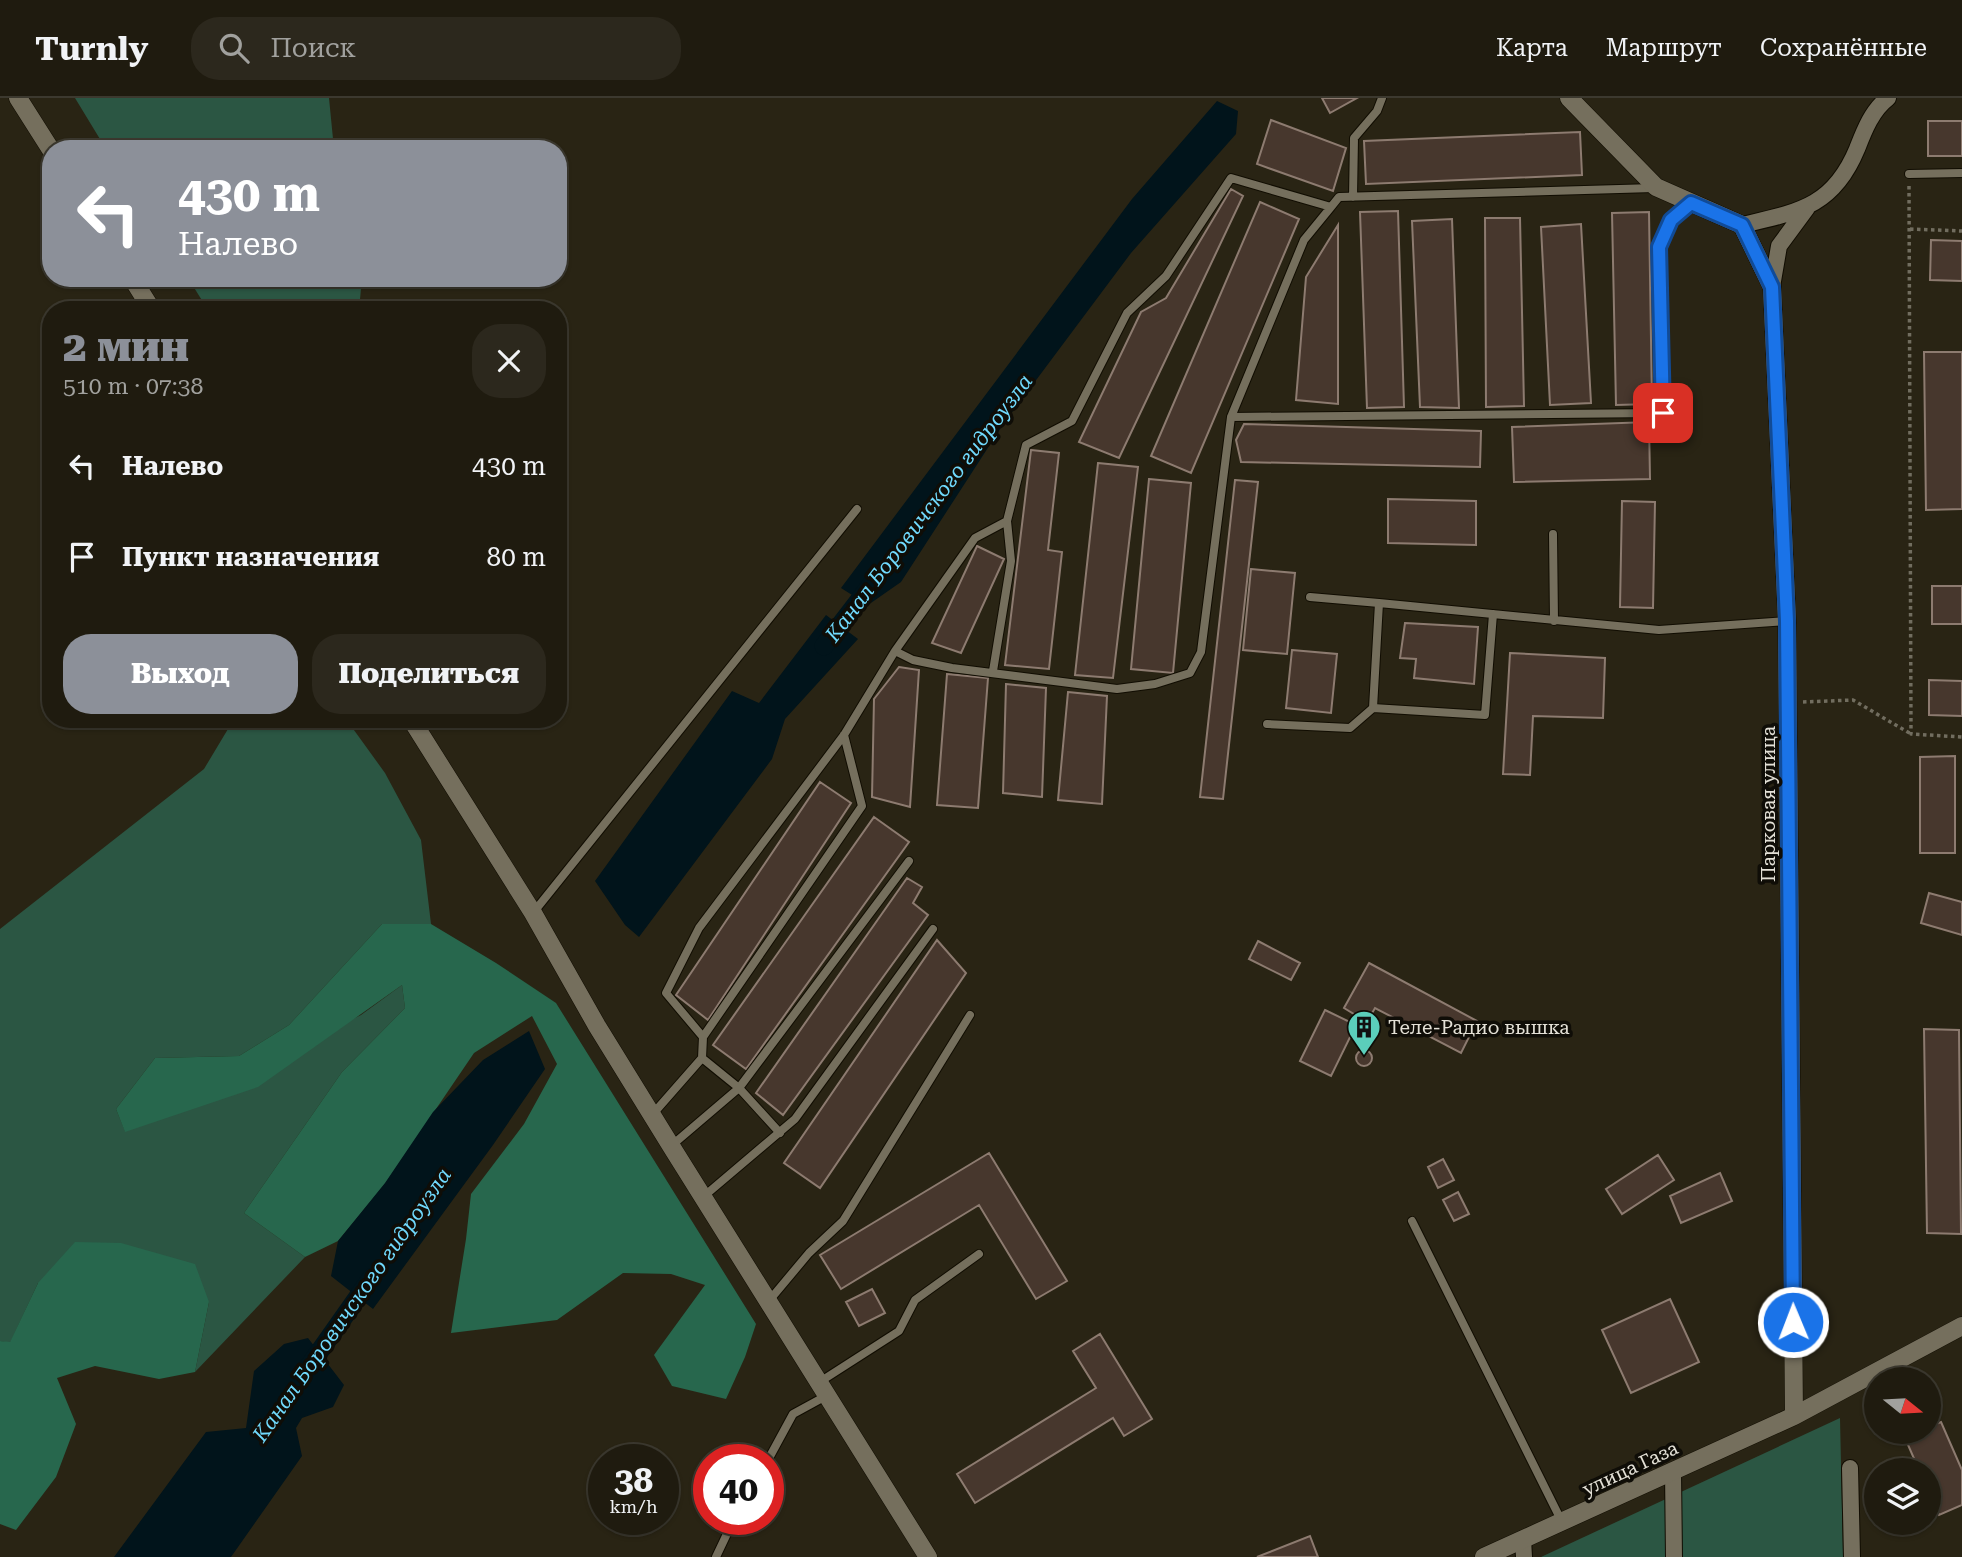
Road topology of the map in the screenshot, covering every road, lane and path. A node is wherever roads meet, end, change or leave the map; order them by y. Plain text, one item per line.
1 (18, 98) edge
2 (1382, 98) edge
3 (1569, 98) edge
4 (1888, 98) edge
5 (45, 140) edge
6 (1962, 173) edge
7 (1909, 174) joint
8 (1656, 187) junction
9 (1353, 197) junction
10 (1812, 202) junction
11 (1691, 203) junction
12 (1331, 207) junction
13 (1742, 225) junction
14 (1910, 229) junction
15 (1962, 230) edge
16 (1772, 287) junction
17 (1231, 416) junction
18 (858, 509) dead end
19 (1007, 521) junction
20 (1553, 534) dead end
21 (1310, 597) dead end
22 (1379, 603) junction
23 (1493, 614) junction
24 (1554, 621) junction
25 (1787, 621) junction
26 (895, 651) junction
27 (993, 671) junction
28 (1788, 702) junction
29 (1374, 708) junction
30 (1267, 724) dead end
31 (417, 728) edge
32 (1910, 734) junction
33 (844, 735) junction
34 (1962, 737) edge
35 (909, 861) dead end
36 (533, 913) junction
37 (933, 929) dead end
38 (970, 1014) dead end
39 (703, 1037) junction
40 (702, 1058) junction
41 (739, 1088) junction
42 (652, 1115) junction
43 (780, 1133) junction
44 (671, 1146) junction
45 (703, 1197) junction
46 (1412, 1221) dead end
47 (979, 1254) dead end
48 (768, 1302) junction
49 (1962, 1326) edge
50 (822, 1390) junction
51 (1794, 1416) junction
52 (777, 1444) edge
53 (1850, 1468) dead end
54 (1673, 1472) junction
55 (1562, 1522) junction
56 (726, 1535) edge
57 (1524, 1548) edge
58 (716, 1557) edge
59 (928, 1557) edge
60 (1484, 1557) edge
61 (1674, 1557) edge
62 (1852, 1557) edge

1 - 5 main road
2 - 9 lane
3 - 8 main road
4 - 10 street
6 - 7 lane
7 - 14 path
8 - 9 lane
8 - 11 main road
9 - 12 lane
10 - 13 street
10 - 16 street
11 - 13 main road
11 - 17 lane
12 - 17 lane
12 - 19 lane
13 - 16 main road, Парковая улица
14 - 15 path
14 - 32 path
16 - 25 main road, Парковая улица
17 - 27 lane
18 - 36 lane
19 - 26 lane
19 - 27 lane
20 - 24 lane
21 - 22 lane
22 - 23 lane
22 - 29 lane
23 - 24 lane
23 - 29 lane
24 - 25 lane
25 - 28 main road, Парковая улица
26 - 27 lane
26 - 33 lane
28 - 32 path
28 - 51 main road, Парковая улица
29 - 30 lane
31 - 36 main road
32 - 34 path
33 - 39 lane
33 - 39 lane
35 - 41 lane
36 - 42 main road
37 - 43 lane
38 - 48 lane
39 - 40 lane
40 - 41 lane
40 - 42 lane
41 - 43 lane
41 - 44 lane
42 - 44 main road
43 - 45 lane
44 - 45 main road
45 - 48 main road
46 - 55 lane
47 - 50 lane
48 - 50 main road
49 - 51 main road
50 - 52 lane
50 - 59 main road
51 - 54 main road, улица Газа
53 - 62 street
54 - 55 main road, улица Газа
54 - 61 street
55 - 57 main road, улица Газа
56 - 58 lane
57 - 60 main road, улица Газа

